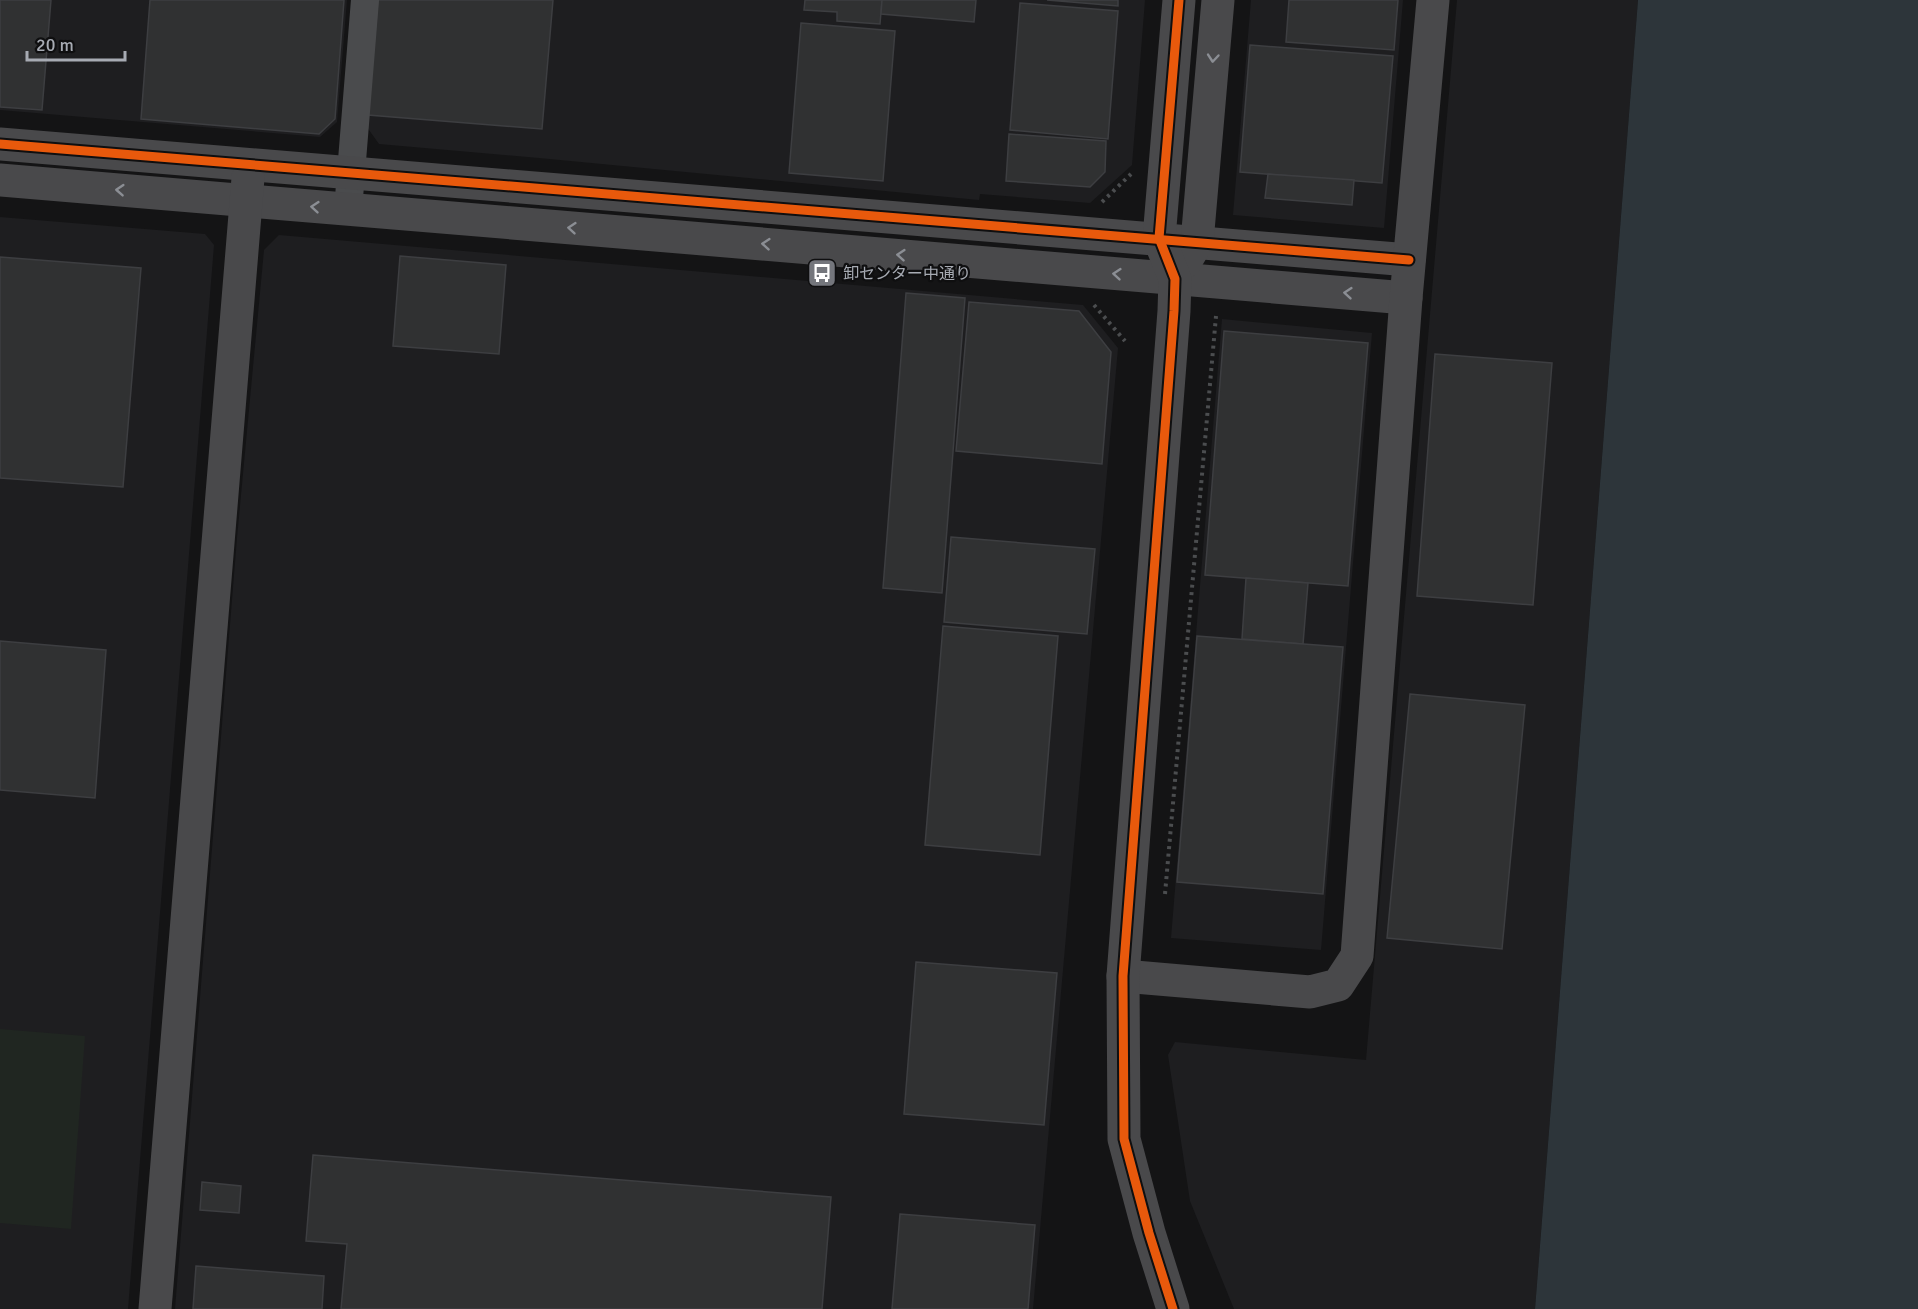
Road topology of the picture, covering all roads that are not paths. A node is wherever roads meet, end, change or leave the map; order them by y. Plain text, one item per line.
1 (365, 0) edge
2 (1179, 0) edge
3 (1218, 0) edge
4 (1433, 0) edge
5 (0, 144) edge
6 (249, 165) junction
7 (351, 174) junction
8 (0, 180) edge
9 (245, 200) junction
10 (348, 210) junction
11 (1159, 238) junction
12 (1197, 242) junction
13 (1409, 260) junction
14 (1175, 279) junction
15 (1406, 298) junction
16 (1123, 976) junction
17 (154, 1309) edge
18 (1173, 1309) edge

1 - 7 street
2 - 11 street
3 -> 12 street
4 - 13 street
5 - 6 street
6 - 7 street
6 - 9 street
7 - 10 street
7 - 11 street
9 -> 8 street
10 -> 9 street
9 - 17 street
14 -> 10 street
11 - 12 street
11 - 14 street
12 - 13 street
12 - 14 street
13 - 15 street
15 -> 14 street
14 - 16 street
15 - 16 street
16 - 18 street

